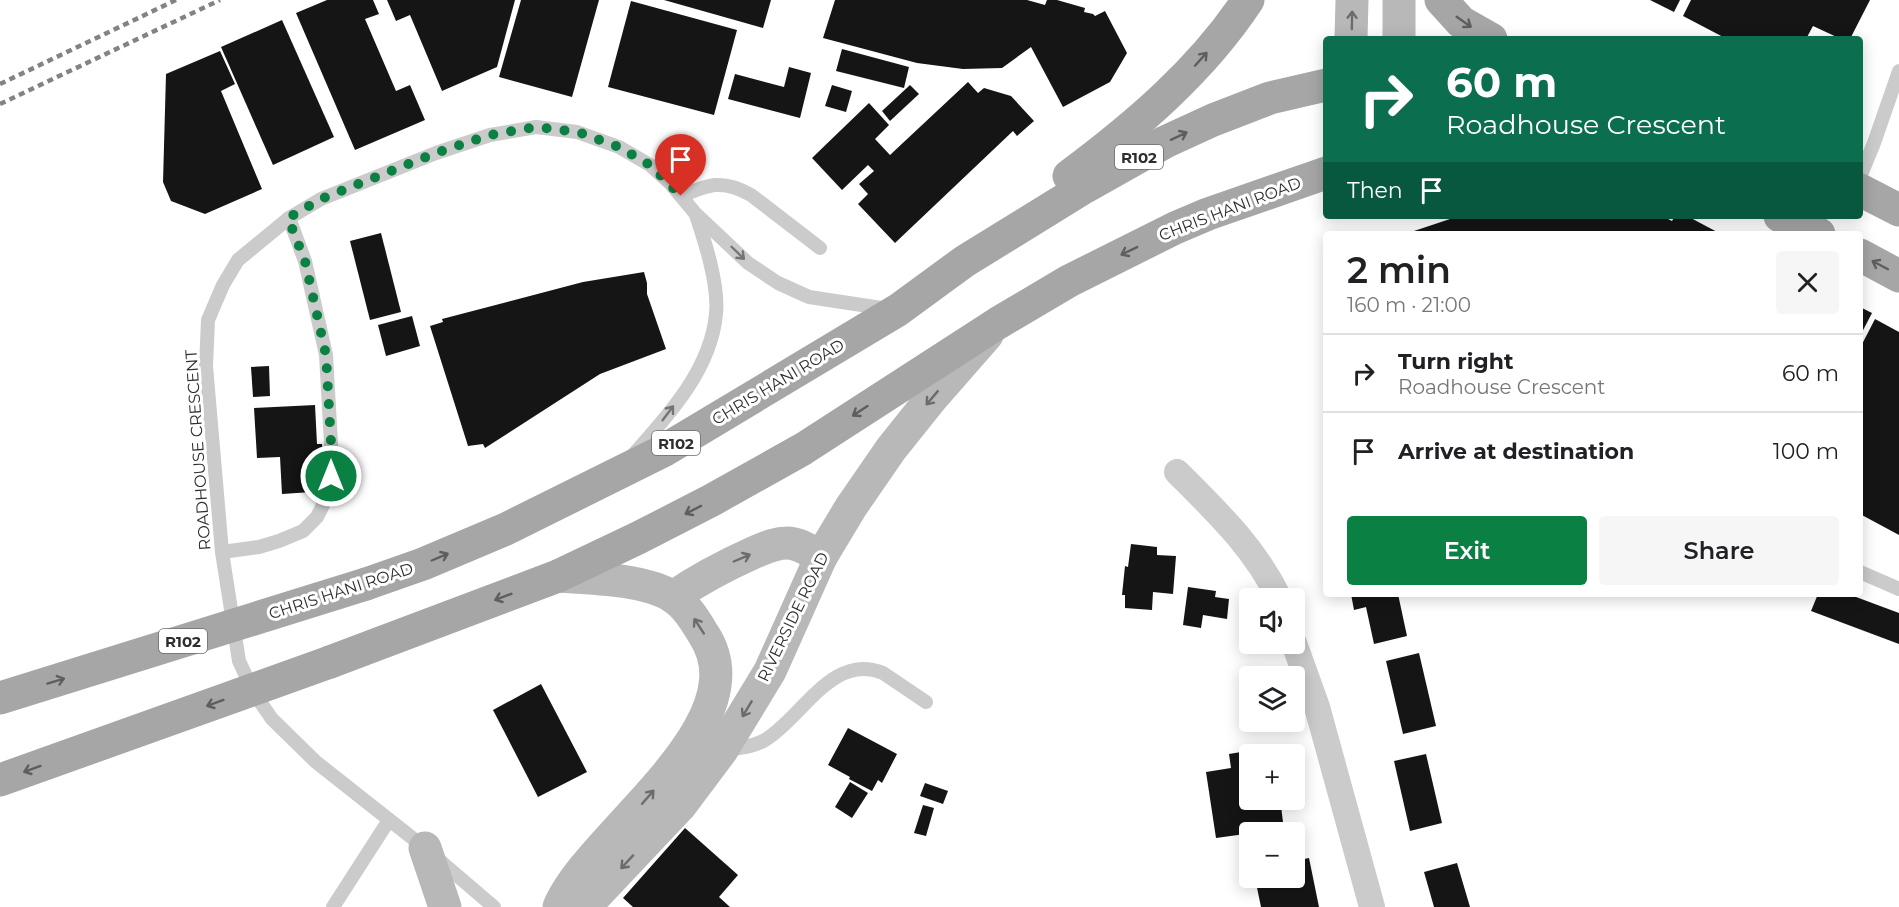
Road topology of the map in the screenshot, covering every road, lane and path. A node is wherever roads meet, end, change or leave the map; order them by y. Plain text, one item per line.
1 (1248, 0) edge
2 (1352, 0) edge
3 (1399, 0) edge
4 (1441, 0) edge
5 (1351, 36) edge
6 (1399, 36) edge
7 (1486, 36) edge
8 (1899, 71) edge
9 (1323, 86) edge
10 (1863, 170) edge
11 (1323, 174) edge
12 (1863, 192) edge
13 (681, 196) junction
14 (1899, 210) edge
15 (695, 213) junction
16 (288, 218) junction
17 (820, 248) dead end
18 (1863, 257) edge
19 (965, 261) junction
20 (1899, 276) edge
21 (898, 310) junction
22 (998, 323) junction
23 (1177, 472) dead end
24 (616, 473) junction
25 (222, 552) junction
26 (821, 557) junction
27 (1863, 573) edge
28 (558, 576) junction
29 (1273, 588) edge
30 (1899, 589) edge
31 (673, 597) junction
32 (1298, 654) edge
33 (0, 698) edge
34 (926, 702) dead end
35 (722, 750) junction
36 (0, 780) edge
37 (389, 820) junction
38 (425, 848) junction
39 (333, 907) edge
40 (445, 907) edge
41 (494, 907) edge
42 (559, 907) edge
43 (584, 907) edge
44 (1372, 907) edge

19 -> 1 main road
5 -> 2 main road
3 - 6 main road
4 -> 7 main road
8 - 10 lane
19 -> 9 main road, CHRIS HANI ROAD / R102
11 -> 22 main road, CHRIS HANI ROAD
12 - 14 main road
13 - 15 lane, ROADHOUSE CRESCENT
13 - 16 lane, ROADHOUSE CRESCENT
13 - 17 lane
15 -> 21 lane, ROADHOUSE CRESCENT
24 -> 15 lane, ROADHOUSE CRESCENT
16 - 25 lane, ROADHOUSE CRESCENT
16 - 25 lane
20 -> 18 main road
19 - 21 main road, CHRIS HANI ROAD / R102
21 - 24 main road, CHRIS HANI ROAD / R102
22 -> 26 main road, RIVERSIDE ROAD
22 -> 28 main road, CHRIS HANI ROAD
23 - 29 street
33 -> 24 main road, CHRIS HANI ROAD / R102, bridge
25 - 37 lane, ROADHOUSE CRESCENT
31 -> 26 main road
26 -> 35 main road, RIVERSIDE ROAD
27 - 30 lane
28 - 31 main road
28 -> 36 main road, CHRIS HANI ROAD, bridge
42 -> 31 main road
32 - 44 street
34 - 35 lane
35 -> 43 main road, RIVERSIDE ROAD
37 - 38 lane, ROADHOUSE CRESCENT
37 - 39 lane
38 - 40 main road
38 - 41 lane, ROADHOUSE CRESCENT

